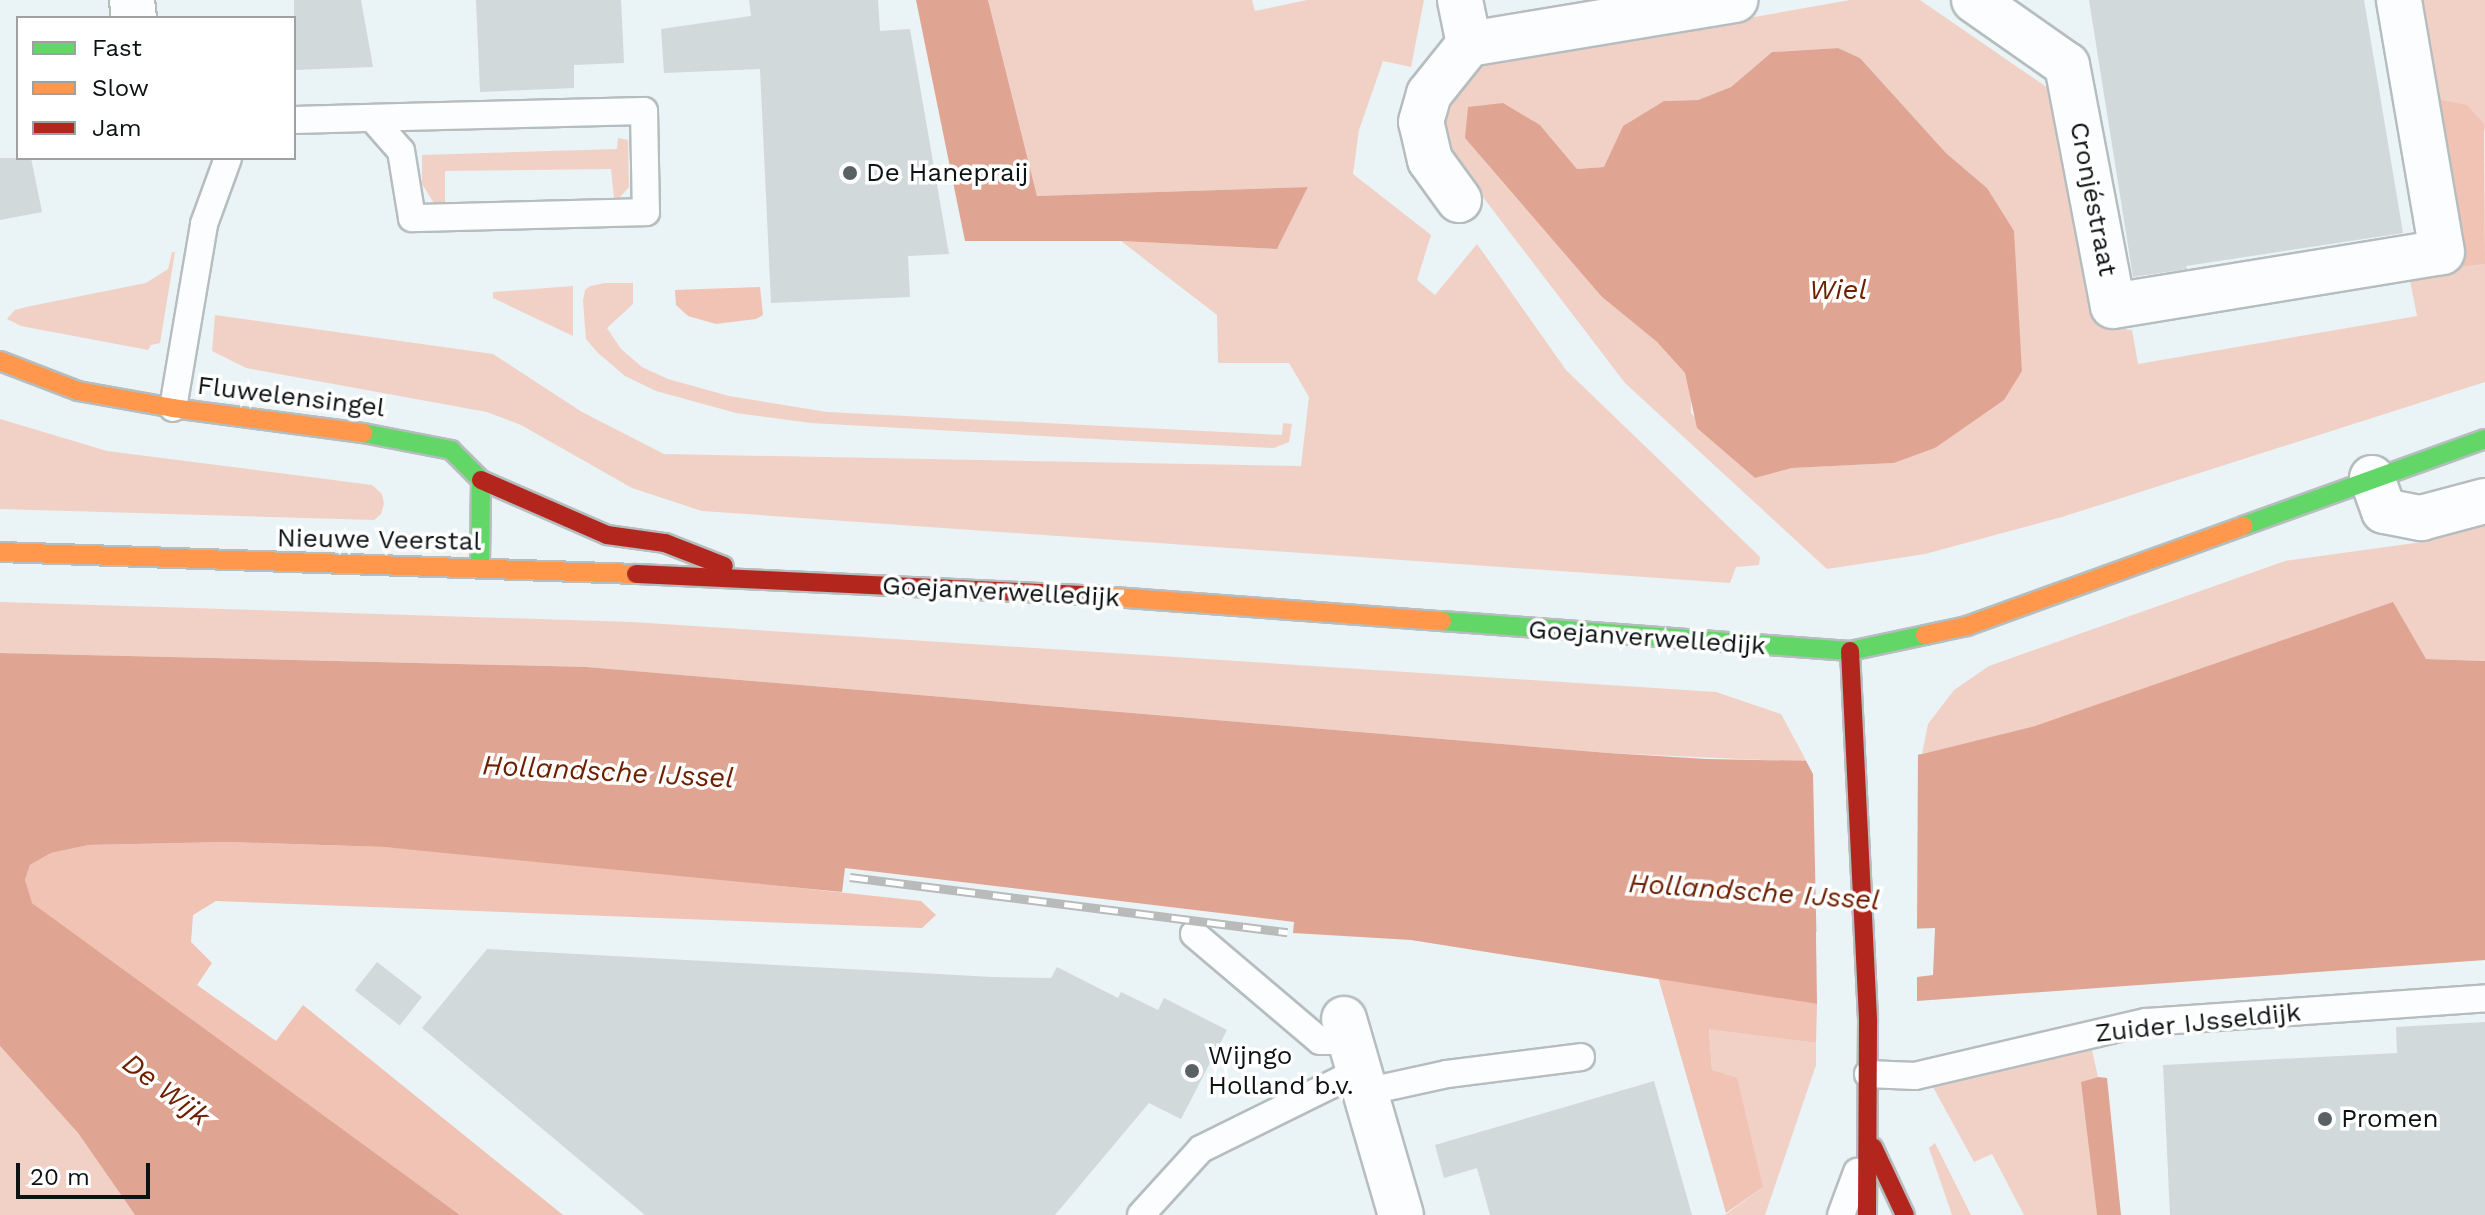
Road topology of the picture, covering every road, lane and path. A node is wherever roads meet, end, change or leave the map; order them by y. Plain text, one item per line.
1 (1460, 0) edge
2 (1735, 0) edge
3 (1974, 0) edge
4 (2399, 0) edge
5 (1469, 44) junction
6 (372, 118) junction
7 (296, 120) edge
8 (227, 160) edge
9 (1459, 200) dead end
10 (0, 361) edge
11 (173, 408) junction
12 (2485, 439) edge
13 (2372, 478) junction
14 (481, 480) junction
15 (2485, 501) edge
16 (0, 552) edge
17 (480, 568) junction
18 (756, 578) junction
19 (1850, 651) junction
20 (1194, 934) dead end
21 (2485, 998) edge
22 (1355, 1056) junction
23 (1581, 1057) dead end
24 (1868, 1074) junction
25 (1869, 1138) junction
26 (1141, 1215) edge
27 (1401, 1215) edge
28 (1841, 1215) edge
29 (1867, 1215) edge
30 (1905, 1215) edge

1 - 5 street
2 - 5 street
3 - 4 street, Cronjéstraat
5 - 9 street
6 - 6 lane
6 - 7 lane
8 - 11 lane
10 - 11 main road, Fluwelensingel
11 - 14 main road, Fluwelensingel
12 - 13 main road, Goejanverwelledijk
13 - 15 street
13 - 19 main road, Goejanverwelledijk
14 - 17 main road
14 - 18 main road
16 - 17 main road, Nieuwe Veerstal
17 - 18 main road, Nieuwe Veerstal
18 - 19 main road, Goejanverwelledijk
19 - 24 main road
20 - 22 lane
21 - 24 lane, Zuider IJsseldijk
22 - 23 lane
22 - 26 lane
22 - 27 street
24 - 25 main road
25 - 28 lane
25 - 29 main road
25 - 30 main road

